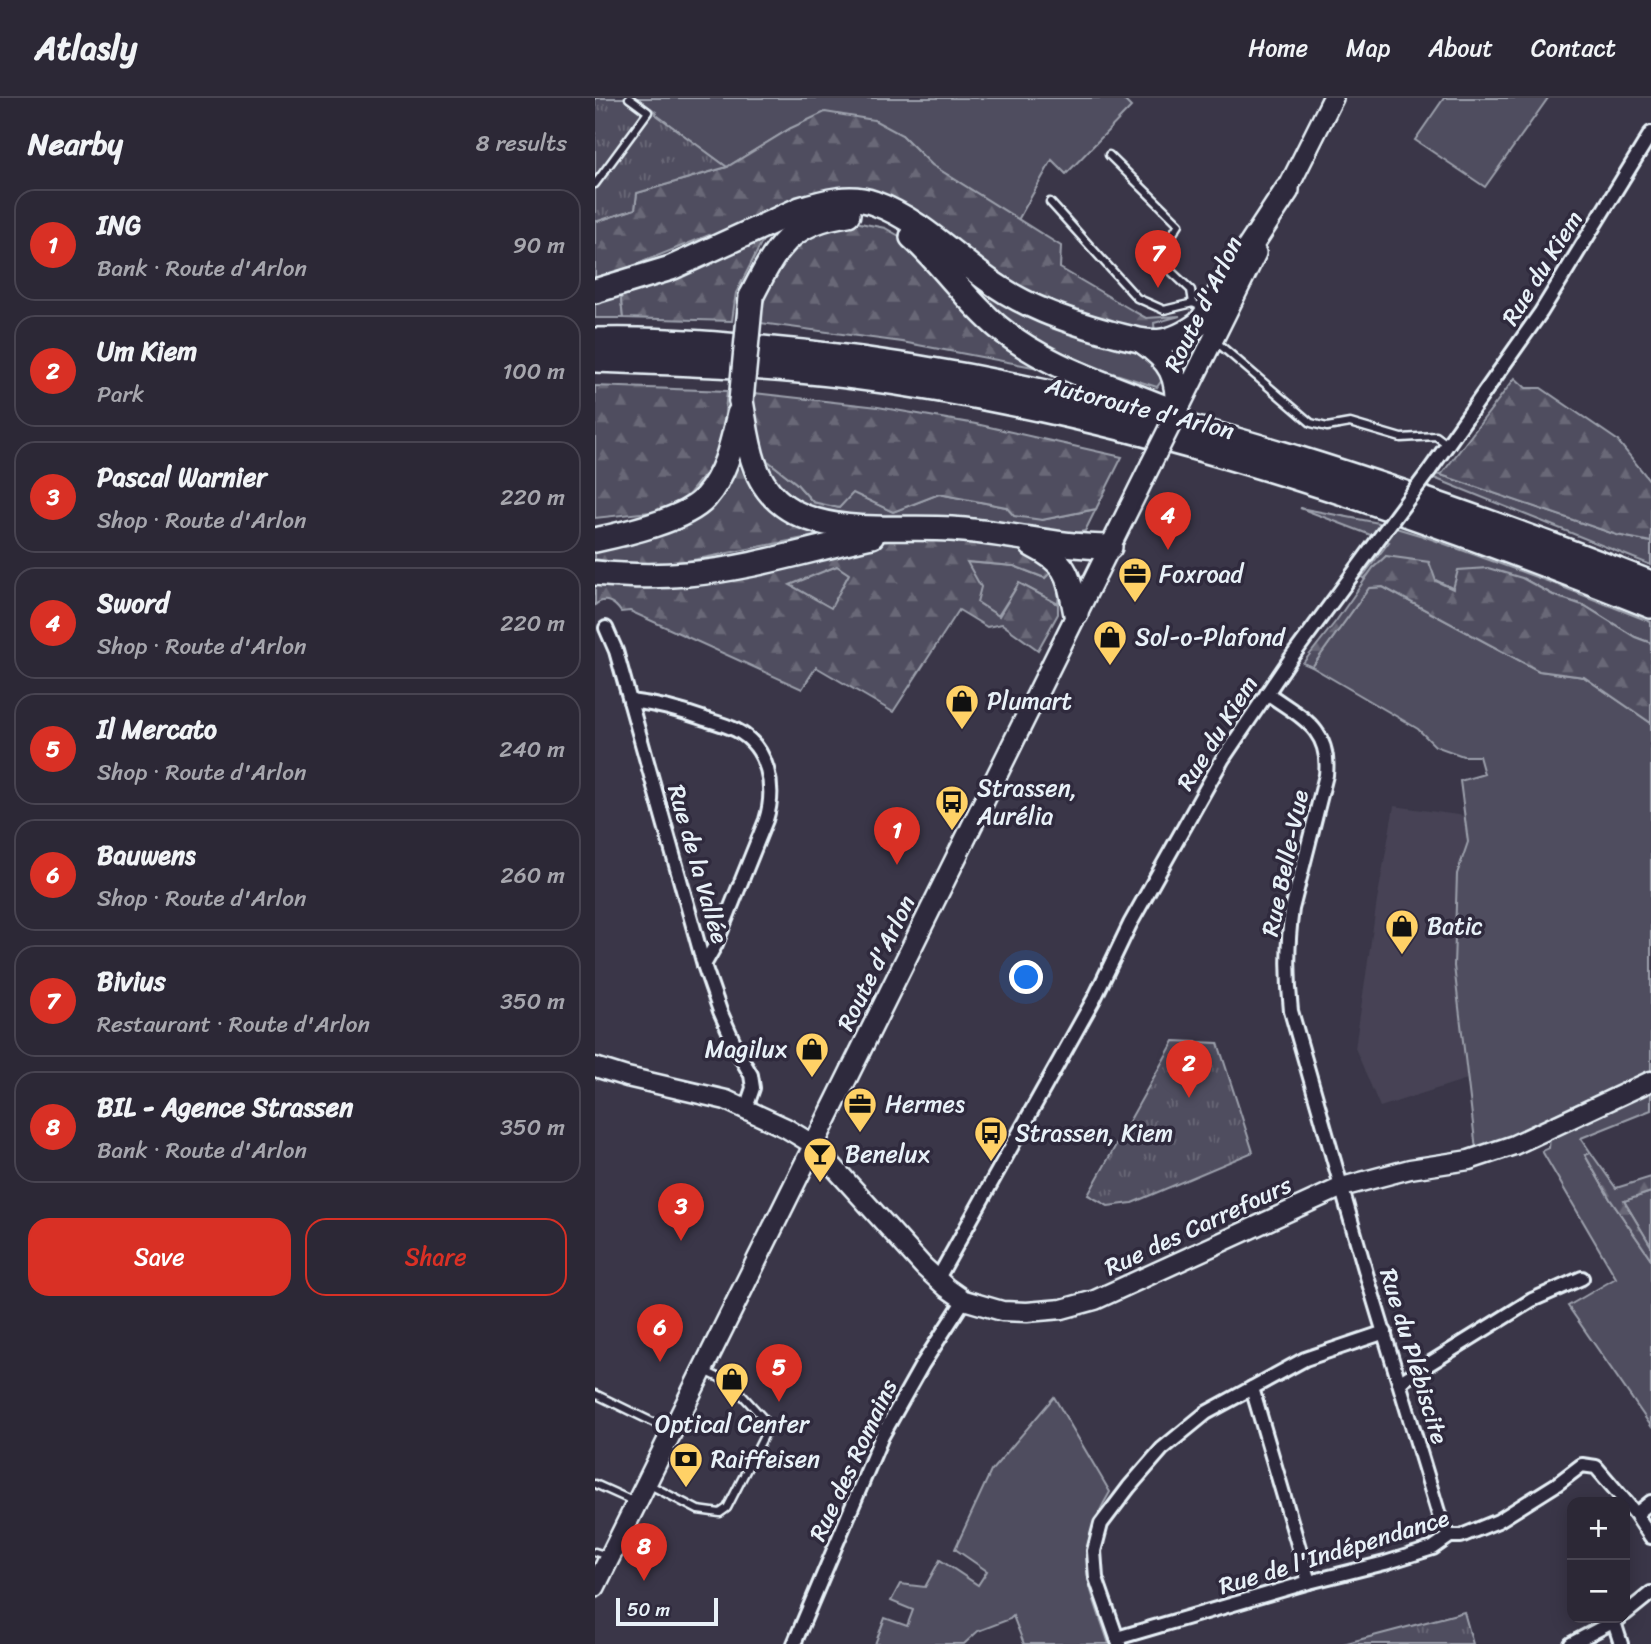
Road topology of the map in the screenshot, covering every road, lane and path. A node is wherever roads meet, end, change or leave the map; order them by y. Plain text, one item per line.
1 (629, 98) edge
2 (1333, 98) edge
3 (1651, 133) edge
4 (1109, 155) dead end
5 (595, 184) edge
6 (1287, 190) joint
7 (1050, 202) dead end
8 (893, 212) junction
9 (595, 291) edge
10 (751, 298) junction
11 (1208, 311) junction
12 (1213, 339) junction
13 (595, 340) edge
14 (1142, 341) junction
15 (595, 360) edge
16 (688, 363) junction
17 (595, 375) edge
18 (1180, 396) junction
19 (741, 401) junction
20 (1231, 437) junction
21 (1448, 444) junction
22 (917, 528) junction
23 (1019, 539) junction
24 (595, 540) edge
25 (1110, 547) junction
26 (595, 573) edge
27 (1651, 583) edge
28 (1651, 606) edge
29 (1076, 614) junction
30 (606, 628) dead end
31 (1267, 693) junction
32 (630, 701) junction
33 (704, 965) junction
34 (595, 1067) edge
35 (1651, 1081) edge
36 (746, 1108) junction
37 (814, 1145) junction
38 (1342, 1187) junction
39 (1582, 1278) dead end
40 (937, 1280) junction
41 (964, 1300) junction
42 (1385, 1332) junction
43 (702, 1370) junction
44 (1400, 1381) junction
45 (1252, 1388) junction
46 (595, 1394) edge
47 (672, 1432) junction
48 (646, 1483) junction
49 (595, 1484) edge
50 (1651, 1502) edge
51 (636, 1503) junction
52 (1636, 1514) junction
53 (1450, 1536) junction
54 (1651, 1537) edge
55 (603, 1554) edge
56 (1309, 1582) junction
57 (595, 1587) edge
58 (1651, 1593) edge
59 (1630, 1610) edge
60 (1611, 1623) edge
61 (1620, 1623) edge
62 (1118, 1641) edge
63 (794, 1644) edge
64 (1571, 1644) edge
65 (1621, 1644) edge

1 - 5 lane
2 - 6 main road
3 - 21 street, Rue du Kiem
4 - 11 lane
6 - 11 highway
7 - 11 lane
8 - 9 highway
8 - 10 highway
8 - 14 highway
10 - 19 highway, bridge
10 - 20 highway
11 - 12 main road, Route d'Arlon
11 - 14 highway
12 - 18 main road, Route d'Arlon
12 - 21 lane
13 - 20 highway, Autoroute d'Arlon
14 - 18 highway
15 - 16 highway, Autoroute d'Arlon
16 - 17 highway
16 - 28 highway, Autoroute d'Arlon
18 - 25 main road, Route d'Arlon, bridge
19 - 22 highway
19 - 24 highway
20 - 27 highway, Autoroute d'Arlon
21 - 31 street, Rue du Kiem, bridge
22 - 23 highway
22 - 26 highway
23 - 25 highway
23 - 29 highway
25 - 29 main road, Route d'Arlon
29 - 37 main road, Route d'Arlon
30 - 32 street, Rue de la Vallée
31 - 38 street, Rue Belle-Vue
31 - 40 street, Rue du Kiem
32 - 33 street, Rue de la Vallée
32 - 33 street
33 - 36 street, Rue de la Vallée
34 - 36 main road, Rue des Carrefours
35 - 38 main road, Rue des Carrefours
36 - 37 main road, Rue des Carrefours
37 - 40 main road, Rue des Carrefours
37 - 43 main road, Route d'Arlon
38 - 41 main road, Rue des Carrefours
38 - 42 street, Rue du Plébiscite
39 - 44 street
40 - 41 main road, Rue des Carrefours
41 - 63 street, Rue des Romains
42 - 44 street, Rue du Plébiscite
42 - 45 street
43 - 47 main road, Route d'Arlon
43 - 48 lane
44 - 53 street, Rue du Plébiscite
45 - 56 street
45 - 62 street
46 - 47 lane
47 - 48 main road, Route d'Arlon
48 - 51 main road, Route d'Arlon
49 - 51 lane
50 - 52 street
51 - 55 main road, Route d'Arlon
52 - 53 street, Rue de l'Indépendance
52 - 54 street
53 - 56 street, Rue de l'Indépendance
55 - 57 main road, Route d'Arlon
56 - 62 street, Rue de l'Indépendance
58 - 59 street
60 - 64 street
61 - 65 street

